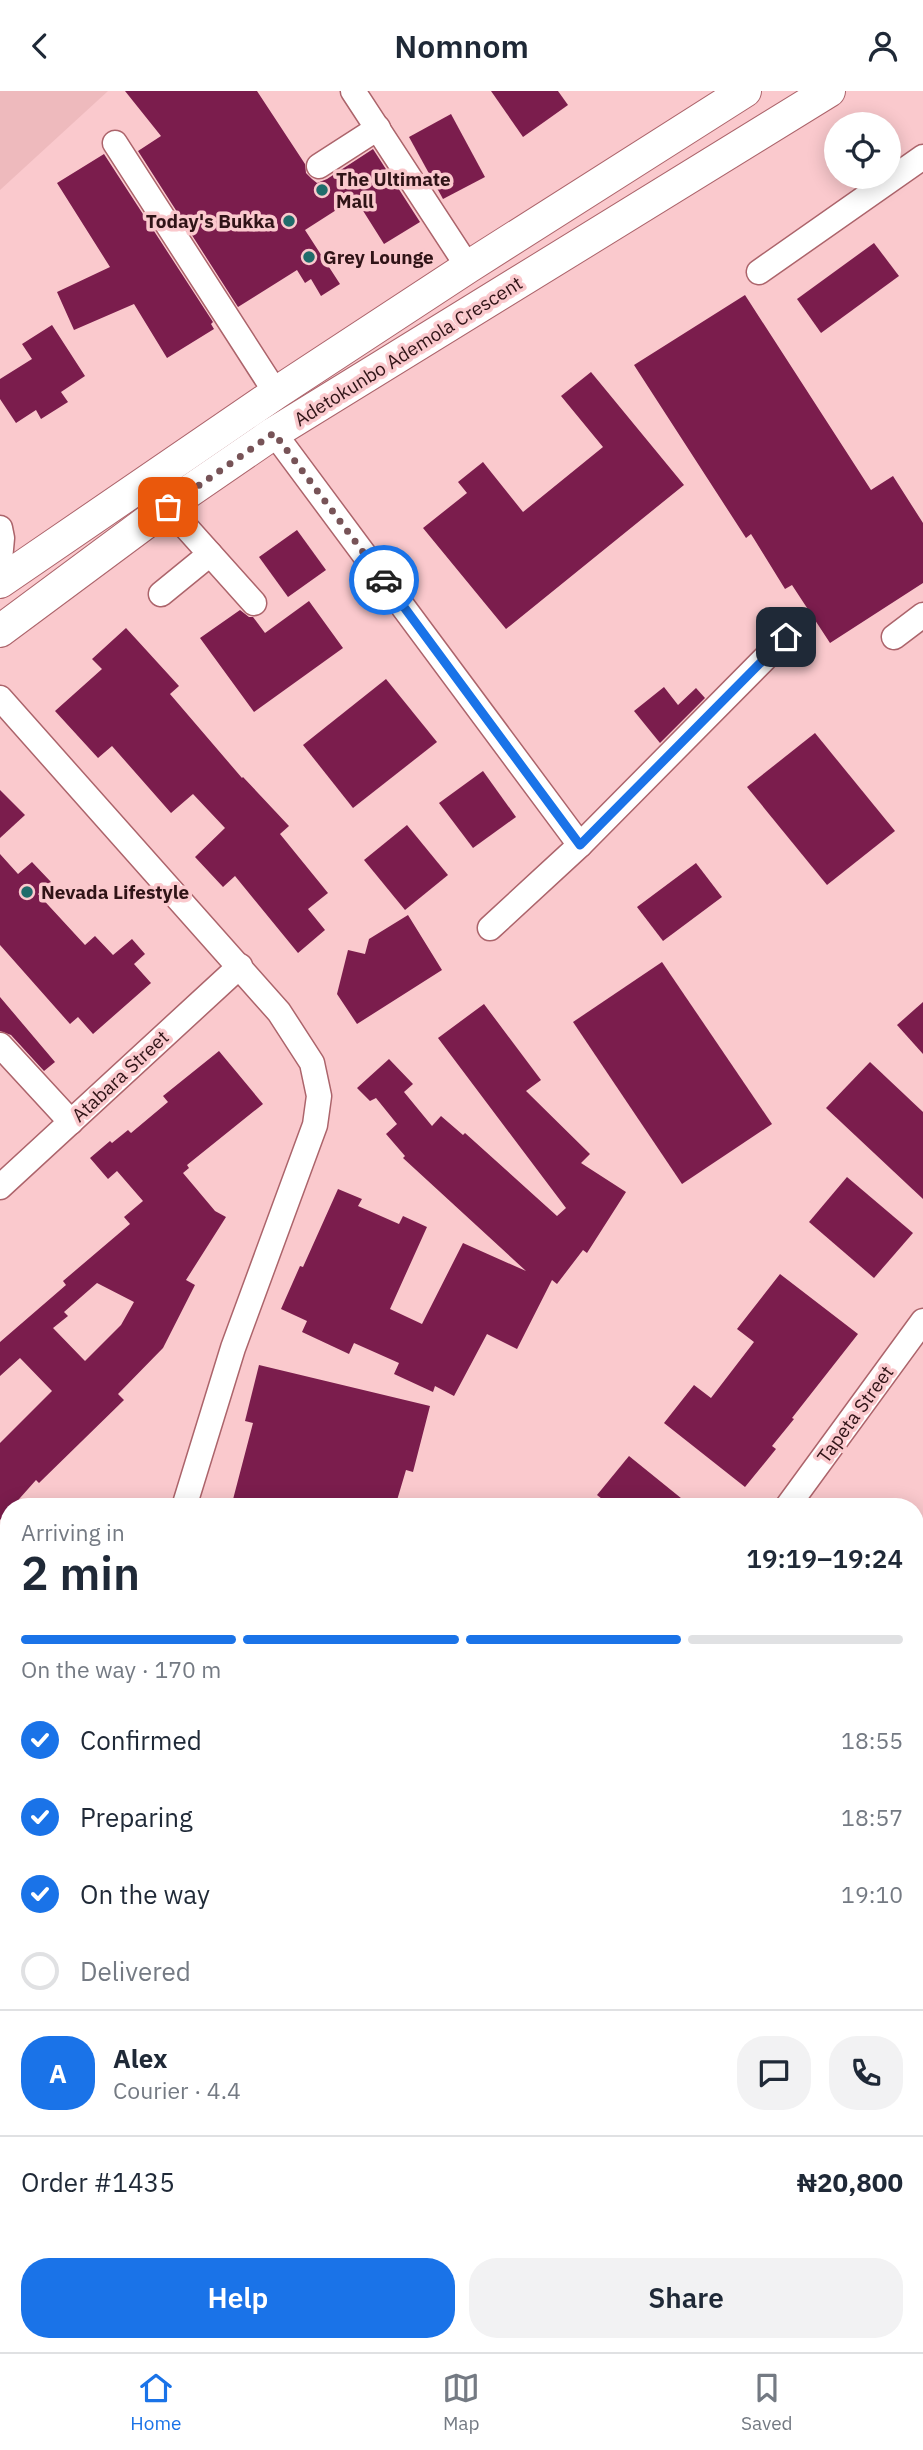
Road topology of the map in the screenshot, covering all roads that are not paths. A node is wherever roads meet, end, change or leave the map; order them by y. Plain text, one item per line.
1 (354, 91) edge
2 (745, 91) edge
3 (829, 91) edge
4 (378, 128) junction
5 (115, 143) dead end
6 (923, 157) edge
7 (318, 166) dead end
8 (468, 267) junction
9 (759, 272) dead end
10 (276, 393) junction
11 (274, 433) junction
12 (168, 507) junction
13 (0, 528) edge
14 (210, 554) junction
15 (0, 560) edge
16 (0, 582) edge
17 (161, 594) dead end
18 (254, 603) dead end
19 (923, 615) edge
20 (0, 631) edge
21 (786, 637) dead end
22 (894, 637) dead end
23 (0, 698) edge
24 (580, 845) junction
25 (490, 928) dead end
26 (240, 966) junction
27 (0, 1045) edge
28 (71, 1122) junction
29 (0, 1187) edge
30 (923, 1321) edge
31 (187, 1498) edge
32 (795, 1498) edge

1 - 4 street
2 - 8 main road, Adetokunbo Ademola Crescent
3 - 11 main road, Adetokunbo Ademola Crescent
4 - 7 street
4 - 8 street
5 - 10 street
6 - 9 street
8 - 10 main road, Adetokunbo Ademola Crescent
10 - 16 main road, Adetokunbo Ademola Crescent
11 - 12 main road, Adetokunbo Ademola Crescent
11 - 24 street
12 - 14 street
12 - 20 main road, Adetokunbo Ademola Crescent
13 - 15 street
14 - 17 street
14 - 18 street
19 - 22 street
21 - 24 street
23 - 26 street
24 - 25 street
26 - 28 street, Atabara Street
26 - 31 street
27 - 28 street
28 - 29 street, Atabara Street
30 - 32 street, Tapeta Street

